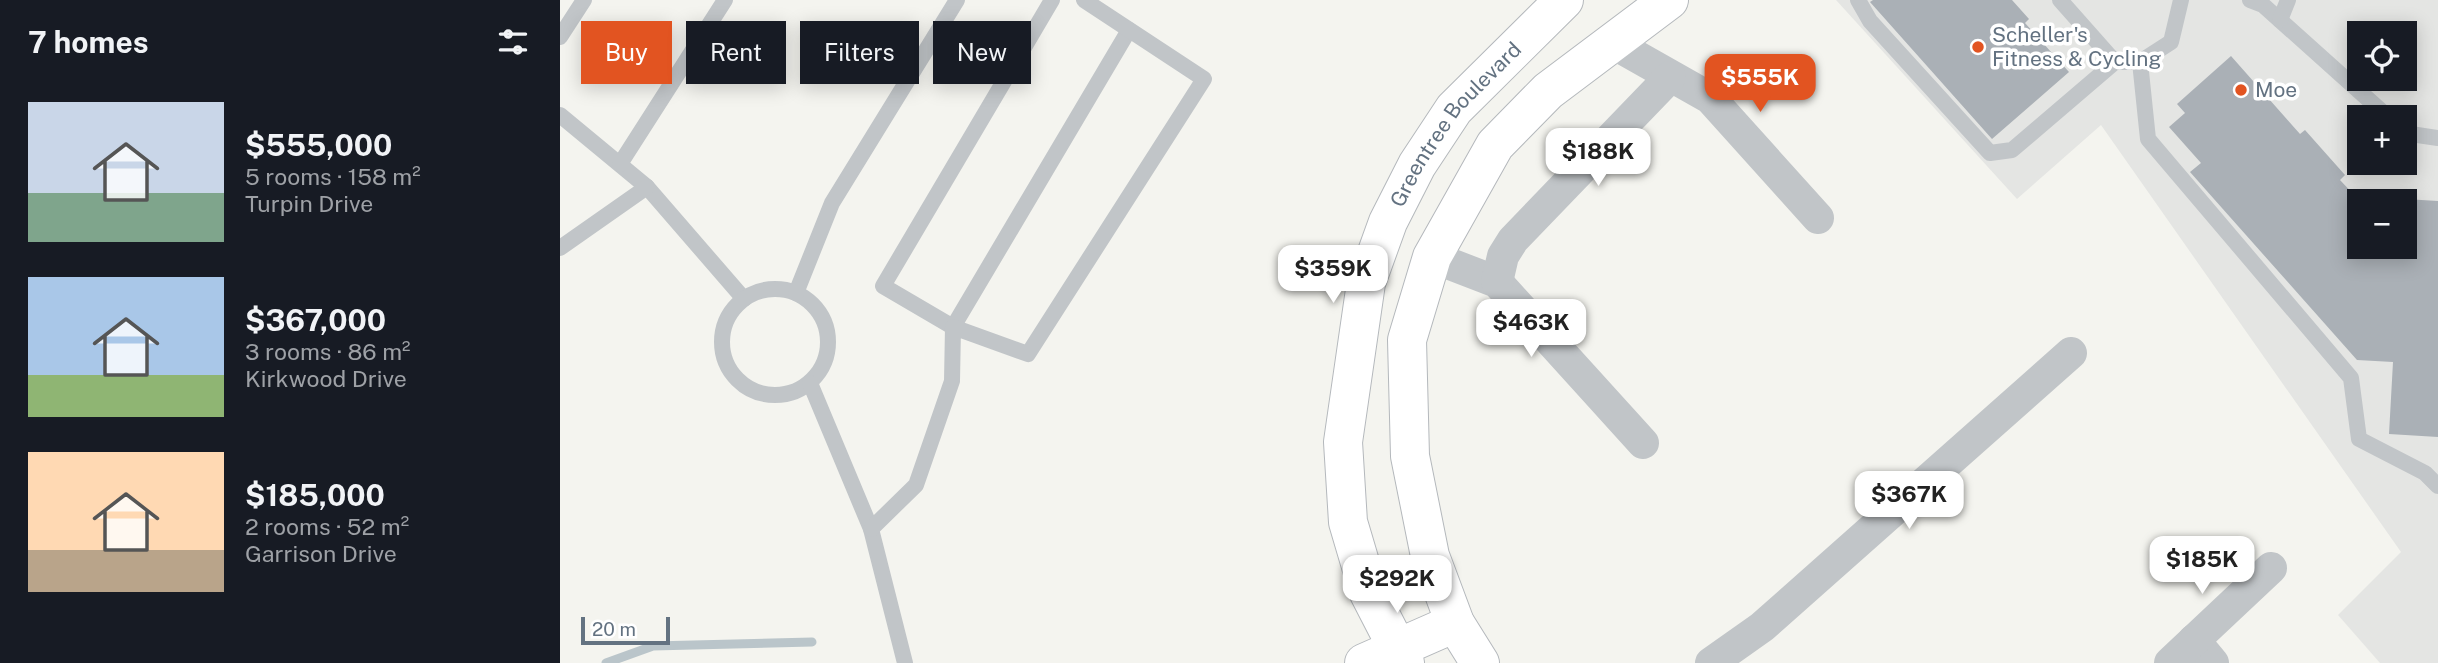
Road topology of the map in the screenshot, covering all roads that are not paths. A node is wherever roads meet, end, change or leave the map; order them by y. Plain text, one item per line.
1 (584, 0) edge
2 (725, 0) edge
3 (957, 0) edge
4 (1052, 0) edge
5 (1084, 0) edge
6 (1669, 0) edge
7 (1858, 0) edge
8 (2060, 0) edge
9 (2181, 0) edge
10 (2250, 0) edge
11 (2288, 0) edge
12 (1555, 2) edge
13 (2280, 20) junction
14 (1129, 30) junction
15 (560, 37) edge
16 (1611, 42) junction
17 (2115, 62) junction
18 (2140, 62) junction
19 (1670, 77) junction
20 (2375, 105) edge
21 (560, 115) edge
22 (2417, 136) edge
23 (2438, 138) edge
24 (620, 164) junction
25 (647, 187) junction
26 (1818, 218) dead end
27 (560, 247) edge
28 (1432, 257) junction
29 (1497, 282) junction
30 (796, 293) junction
31 (744, 299) junction
32 (953, 327) junction
33 (2071, 353) dead end
34 (810, 383) junction
35 (1643, 443) dead end
36 (2438, 485) edge
37 (871, 529) junction
38 (2271, 568) dead end
39 (1455, 623) junction
40 (2203, 652) edge
41 (1388, 658) edge
42 (905, 663) edge
43 (1480, 663) edge
44 (1711, 663) edge
45 (2171, 663) edge

1 - 15 lane
2 - 24 lane
3 - 30 lane
4 - 32 lane
5 - 14 lane
6 - 16 main road, Greentree Boulevard
7 - 17 lane
8 - 17 lane
9 - 18 lane
10 - 13 lane
11 - 13 lane
12 - 16 main road
12 - 41 main road, Greentree Boulevard
13 - 20 lane
14 - 32 lane
14 - 32 lane
16 - 19 street
16 - 28 main road, Greentree Boulevard
17 - 18 lane
18 - 36 lane
19 - 26 street
19 - 29 street
21 - 24 lane
22 - 23 lane
24 - 25 lane
25 - 27 lane
25 - 31 lane
28 - 29 street
28 - 39 main road, Greentree Boulevard
29 - 35 street
30 - 31 lane
30 - 34 lane
31 - 34 lane
32 - 37 lane
33 - 44 street
34 - 37 lane
37 - 42 lane
38 - 40 street
39 - 41 main road
39 - 43 main road, Greentree Boulevard
40 - 45 street

